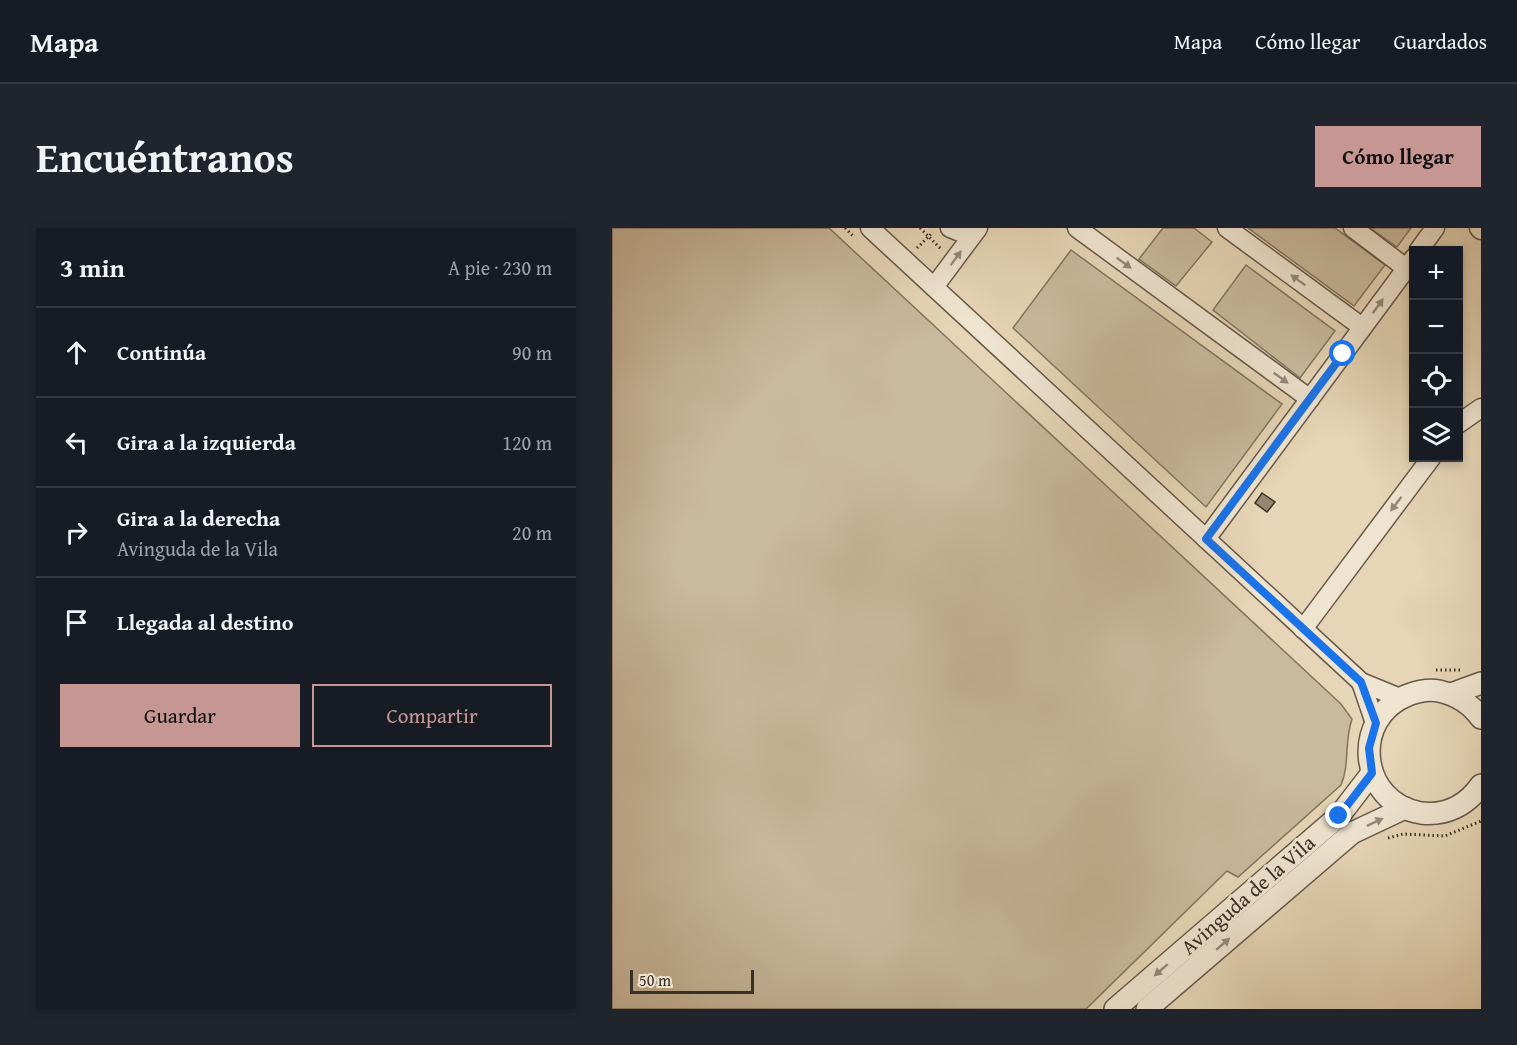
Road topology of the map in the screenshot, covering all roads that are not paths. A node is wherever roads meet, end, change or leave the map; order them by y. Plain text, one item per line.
1 (950, 228) edge
2 (1077, 228) edge
3 (1227, 228) edge
4 (1353, 228) edge
5 (1435, 228) edge
6 (976, 230) edge
7 (880, 231) edge
8 (1422, 246) edge
9 (1409, 262) edge
10 (1409, 264) edge
11 (934, 288) junction
12 (1362, 327) junction
13 (1310, 399) junction
14 (1481, 408) edge
15 (1463, 421) edge
16 (1428, 462) edge
17 (1206, 539) junction
18 (1304, 629) junction
19 (1361, 682) junction
20 (1481, 683) edge
21 (1451, 694) junction
22 (1400, 698) junction
23 (1481, 718) edge
24 (1376, 723) junction
25 (1372, 773) junction
26 (1481, 785) edge
27 (1406, 808) junction
28 (1115, 1009) edge
29 (1147, 1009) edge

1 - 6 street
2 -> 13 street
12 -> 3 street
4 - 9 street
5 - 8 street
11 -> 6 street
7 - 11 street
12 -> 10 street
11 - 17 street
12 - 13 street
13 - 17 street
14 - 15 street
16 -> 18 street
17 - 18 street
18 - 19 street
19 - 22 street
19 - 24 street
20 - 21 street
21 - 22 street
21 - 23 street
22 - 24 street
24 - 25 street
25 - 27 street
25 -> 28 street, Avinguda de la Vila
26 - 27 street
29 -> 27 street, Avinguda de la Vila

